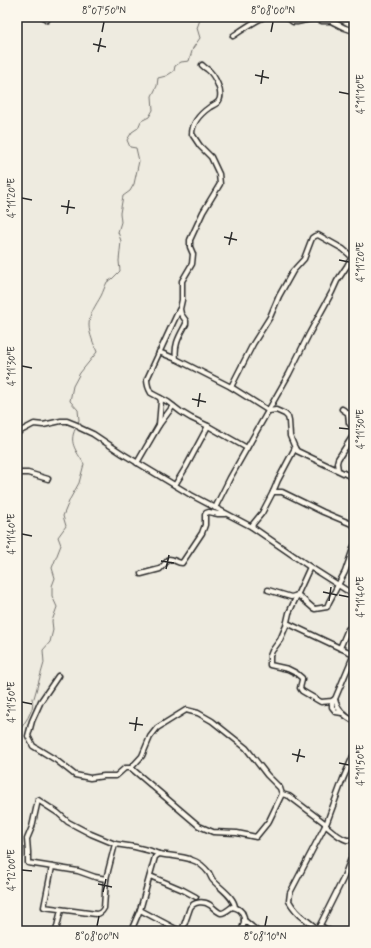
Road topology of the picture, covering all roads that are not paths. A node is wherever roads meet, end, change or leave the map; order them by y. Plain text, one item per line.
1 (264, 17) edge
2 (287, 17) edge
3 (354, 31) edge
4 (233, 36) dead end
5 (202, 65) dead end
6 (353, 255) edge
7 (180, 310) junction
8 (159, 352) junction
9 (176, 359) junction
10 (231, 387) junction
11 (160, 398) junction
12 (173, 406) junction
13 (342, 409) dead end
14 (269, 411) junction
15 (159, 425) junction
16 (208, 426) junction
17 (354, 429) edge
18 (17, 433) edge
19 (354, 434) edge
20 (247, 448) junction
21 (295, 448) junction
22 (137, 463) junction
23 (338, 470) junction
24 (17, 473) edge
25 (354, 478) edge
26 (48, 479) dead end
27 (174, 486) junction
28 (274, 492) junction
29 (215, 508) junction
30 (226, 514) junction
31 (354, 525) edge
32 (252, 527) junction
33 (354, 546) edge
34 (310, 566) junction
35 (141, 574) dead end
36 (338, 585) junction
37 (268, 590) dead end
38 (298, 595) junction
39 (354, 595) edge
40 (287, 623) junction
41 (354, 627) edge
42 (340, 648) junction
43 (354, 654) edge
44 (58, 676) dead end
45 (334, 700) junction
46 (354, 721) edge
47 (354, 754) edge
48 (131, 768) junction
49 (282, 794) junction
50 (325, 825) junction
51 (354, 840) edge
52 (115, 844) junction
53 (354, 851) edge
54 (159, 854) junction
55 (52, 867) junction
56 (348, 867) junction
57 (354, 868) edge
58 (150, 876) junction
59 (106, 879) junction
60 (196, 897) dead end
61 (235, 907) junction
62 (61, 910) junction
63 (140, 910) junction
64 (244, 920) junction
65 (318, 929) edge
66 (176, 930) edge
67 (56, 931) edge
68 (131, 931) edge
69 (182, 931) edge
70 (241, 931) edge
71 (256, 931) edge
72 (330, 931) edge

1 - 4 street
2 - 3 street
5 - 7 street
6 - 10 street
6 - 14 street
7 - 8 street
7 - 9 street
8 - 9 street
8 - 11 street
9 - 10 street
10 - 14 street
11 - 12 street
11 - 15 street
12 - 15 street
12 - 16 street
13 - 17 street
14 - 20 street
14 - 21 street
15 - 22 street
16 - 20 street
16 - 27 street
18 - 22 street
19 - 23 street
20 - 29 street
21 - 23 street
21 - 28 street
22 - 27 street
23 - 25 street
24 - 26 street
27 - 29 street
28 - 31 street
28 - 32 street
29 - 30 street
30 - 32 street
30 - 35 street
32 - 34 street
33 - 36 street
34 - 36 street
34 - 38 street
36 - 38 street
36 - 39 street
37 - 38 street
38 - 40 street
40 - 42 street
40 - 45 street
41 - 42 street
42 - 43 street
43 - 45 street
44 - 48 street
45 - 46 street
47 - 50 street
48 - 49 street
48 - 49 street
49 - 50 street
50 - 51 street
50 - 65 street
52 - 54 street
52 - 55 street
52 - 59 street
53 - 56 street
54 - 58 street
54 - 61 street
55 - 59 street
55 - 62 street
56 - 57 street
56 - 65 street
58 - 60 street
58 - 63 street
59 - 62 street
61 - 64 street
61 - 69 street
62 - 67 street
63 - 66 street
63 - 68 street
64 - 70 street
64 - 71 street
65 - 72 street
66 - 69 street

